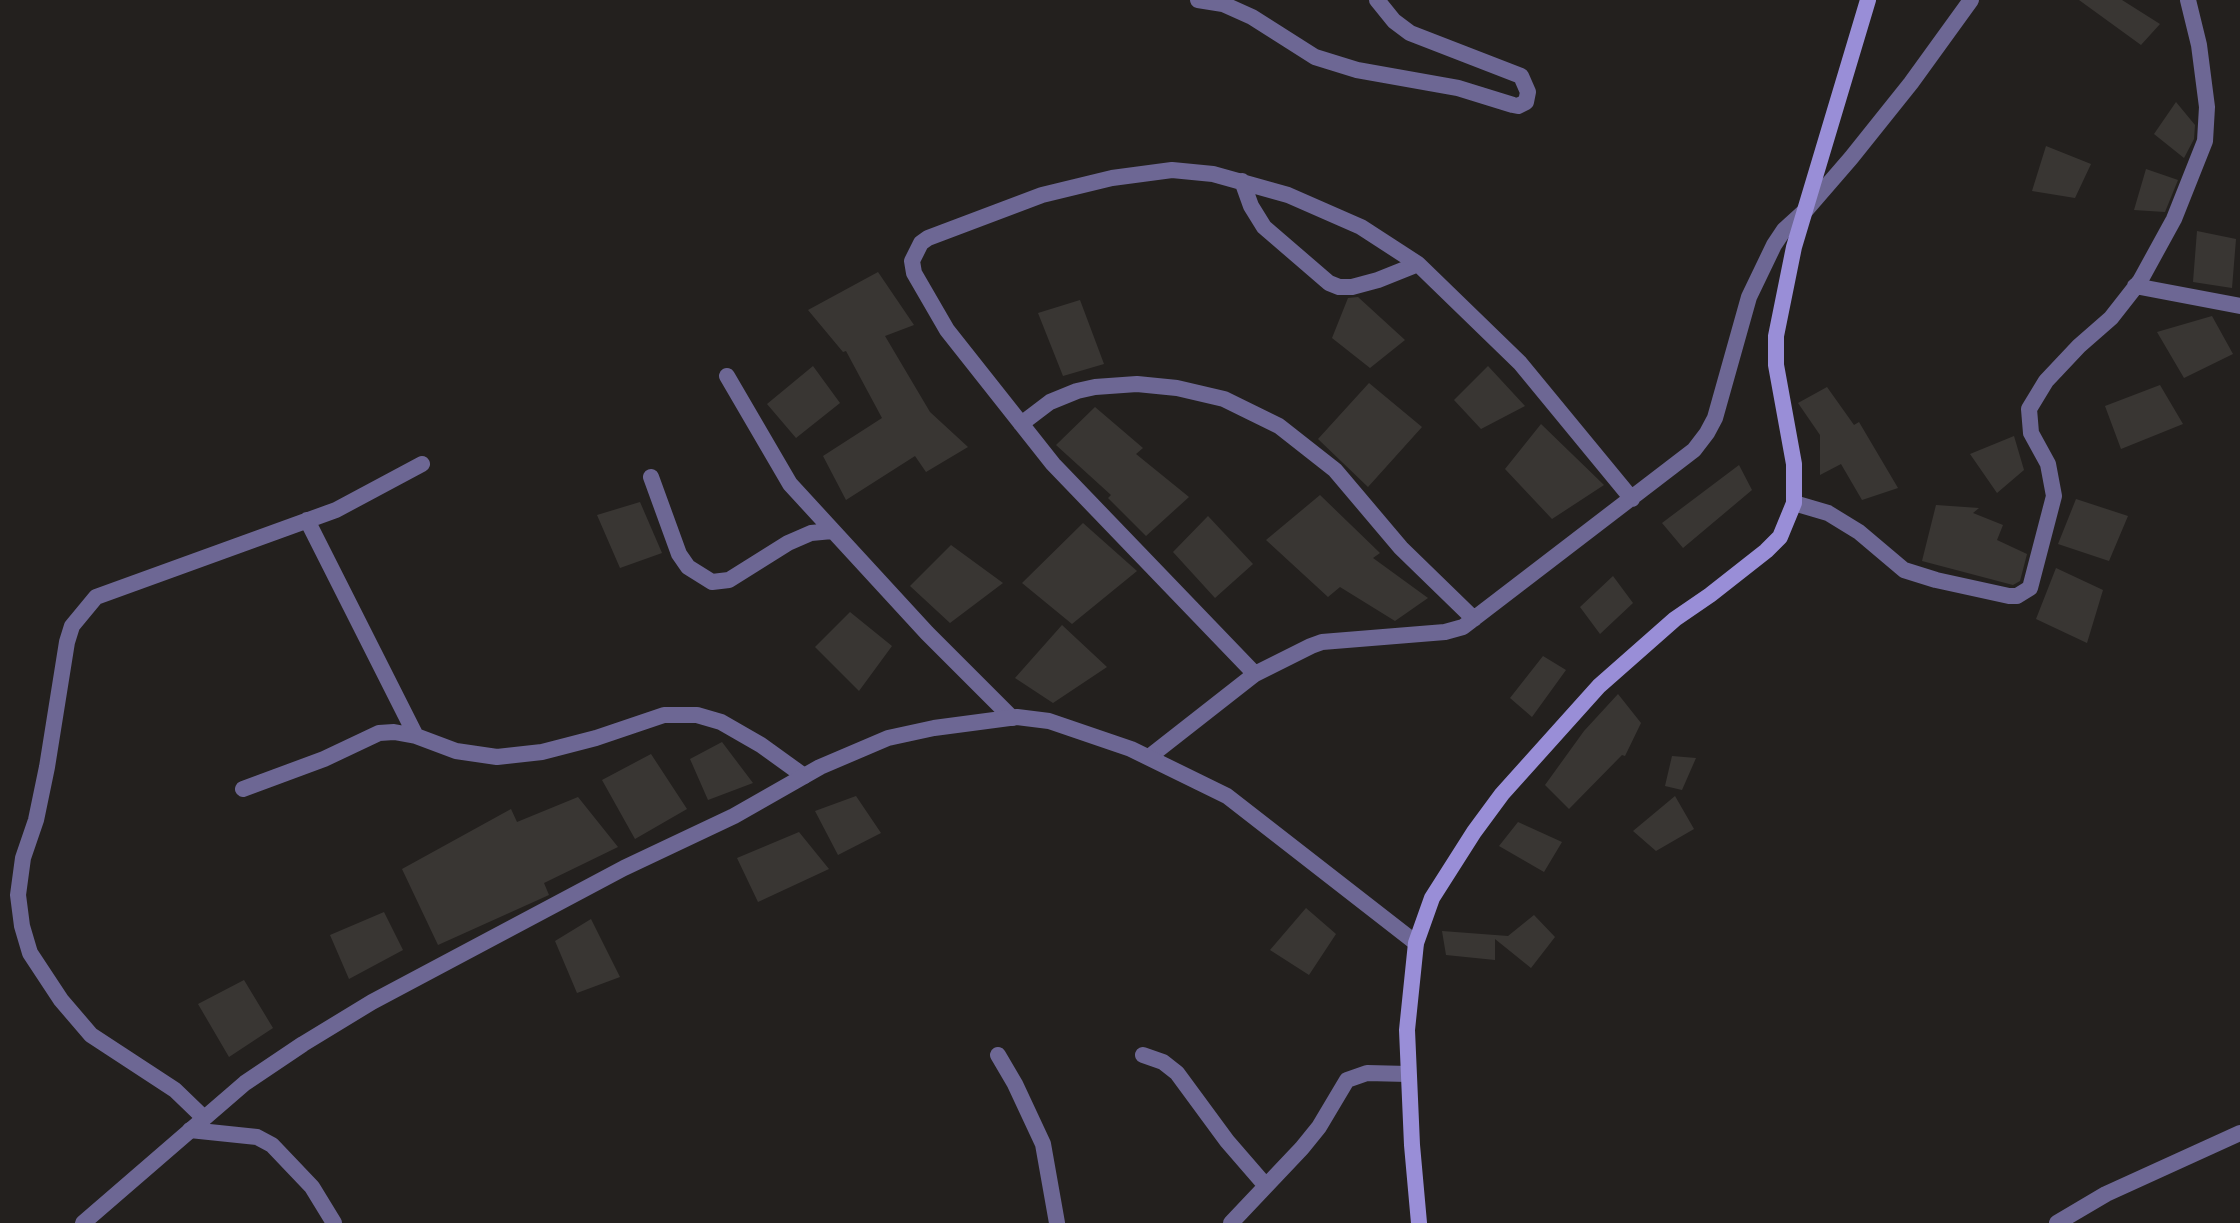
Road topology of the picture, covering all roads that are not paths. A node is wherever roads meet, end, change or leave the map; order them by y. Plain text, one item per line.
1 (1198, 0) edge
2 (1377, 0) edge
3 (1868, 0) edge
4 (1971, 0) edge
5 (2188, 0) edge
6 (1242, 181) junction
7 (1806, 210) junction
8 (1418, 264) junction
9 (2135, 286) junction
10 (2240, 306) edge
11 (727, 376) dead end
12 (1021, 424) junction
13 (422, 464) dead end
14 (651, 477) dead end
15 (1632, 499) junction
16 (1794, 503) junction
17 (307, 520) junction
18 (832, 531) junction
19 (1474, 619) junction
20 (1255, 674) junction
21 (1012, 718) junction
22 (416, 736) junction
23 (1149, 757) junction
24 (804, 776) junction
25 (243, 789) dead end
26 (1416, 943) junction
27 (998, 1055) dead end
28 (1143, 1055) dead end
29 (1408, 1074) junction
30 (204, 1118) junction
31 (190, 1130) junction
32 (2240, 1133) edge
33 (1266, 1186) junction
34 (83, 1223) edge
35 (334, 1223) edge
36 (1057, 1223) edge
37 (1231, 1223) edge
38 (1419, 1223) edge
39 (2057, 1223) edge

1 - 2 street
3 - 7 main road
4 - 7 street
5 - 9 street
6 - 8 street
6 - 8 street
6 - 12 street
7 - 15 street
7 - 16 main road
8 - 15 street
9 - 10 street
9 - 16 street
11 - 18 street
12 - 19 street
12 - 20 street
13 - 17 street
14 - 18 street
15 - 19 street
16 - 26 main road
17 - 22 street
17 - 30 street
18 - 21 street
19 - 20 street
20 - 23 street
21 - 23 street
21 - 24 street
22 - 24 street
22 - 25 street
23 - 26 street
24 - 30 street
26 - 29 main road
27 - 36 street
28 - 33 street
29 - 33 street
29 - 38 main road
30 - 31 street
31 - 34 street
31 - 35 street
32 - 39 street
33 - 37 street

